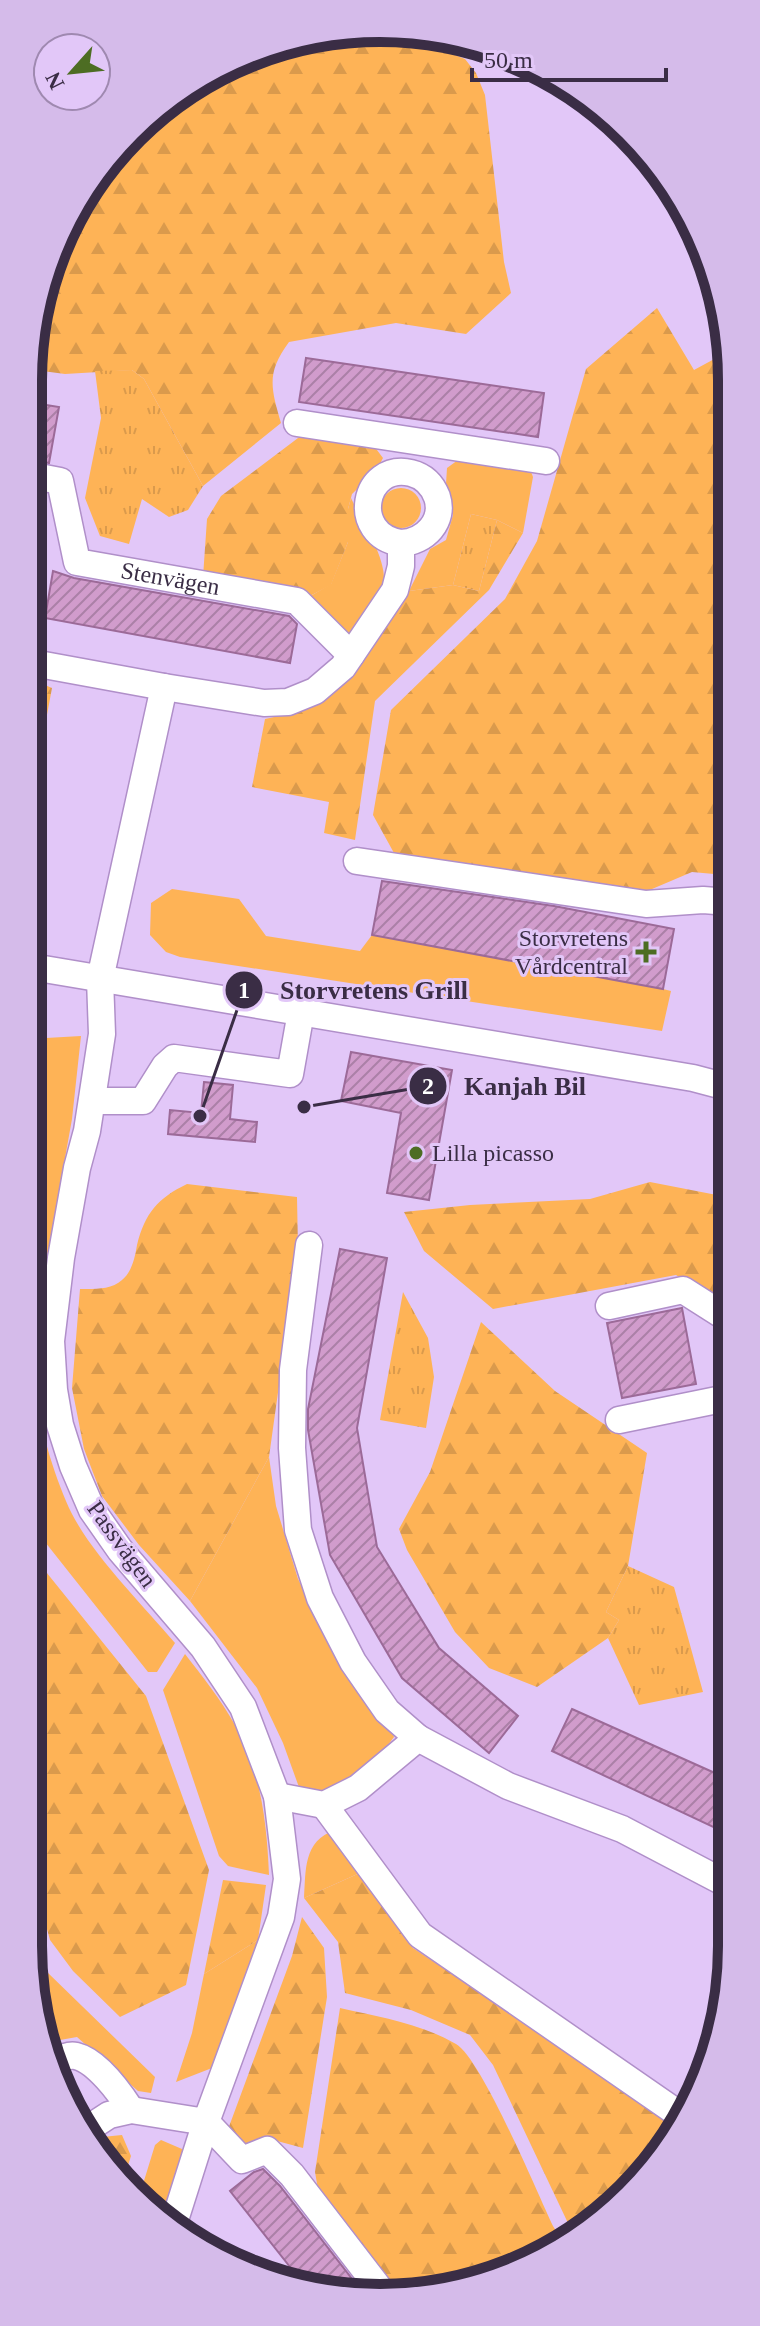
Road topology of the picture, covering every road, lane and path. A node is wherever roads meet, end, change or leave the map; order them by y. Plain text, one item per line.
1 (297, 423) dead end
2 (383, 436) junction
3 (454, 447) junction
4 (546, 461) dead end
5 (391, 474) junction
6 (42, 478) edge
7 (429, 483) junction
8 (401, 543) junction
9 (351, 655) junction
10 (42, 665) edge
11 (164, 687) junction
12 (357, 861) dead end
13 (718, 902) edge
14 (42, 969) edge
15 (100, 979) junction
16 (301, 1012) junction
17 (718, 1085) edge
18 (92, 1101) junction
19 (309, 1245) dead end
20 (609, 1306) dead end
21 (718, 1312) edge
22 (718, 1400) edge
23 (619, 1420) dead end
24 (418, 1738) junction
25 (277, 1796) junction
26 (324, 1805) junction
27 (718, 1879) edge
28 (61, 2058) edge
29 (131, 2110) junction
30 (675, 2111) edge
31 (206, 2122) junction
32 (93, 2125) edge
33 (176, 2216) edge
34 (376, 2284) edge

1 - 2 street
2 - 3 street
2 - 5 street
3 - 4 street
3 - 7 street
5 - 7 street
5 - 8 street
6 - 9 street, Stenvägen
7 - 8 street
8 - 9 street
9 - 11 street
10 - 11 street
11 - 15 street
12 - 13 street
14 - 15 street
15 - 16 street
15 - 18 street, Passvägen
16 - 17 street
16 - 18 street
18 - 25 street, Passvägen
19 - 24 street
20 - 21 street
22 - 23 street
24 - 26 street
24 - 27 street
25 - 26 street
25 - 31 street, Passvägen
26 - 30 street
28 - 29 street
29 - 31 street
29 - 32 street
31 - 33 street, Passvägen
31 - 34 street

